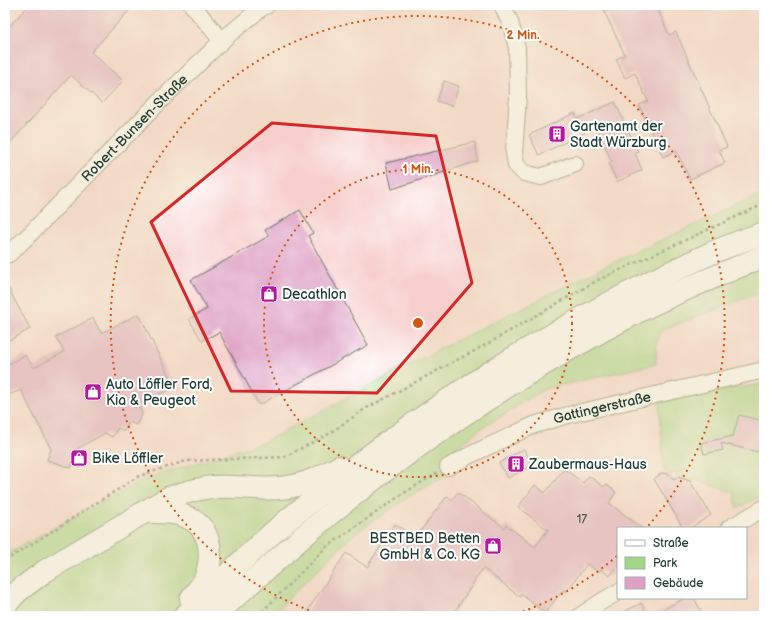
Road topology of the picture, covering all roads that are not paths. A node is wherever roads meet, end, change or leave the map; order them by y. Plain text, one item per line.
1 (192, 5) edge
2 (267, 5) edge
3 (502, 5) edge
4 (222, 42) junction
5 (575, 164) dead end
6 (764, 232) edge
7 (5, 255) edge
8 (764, 256) edge
9 (764, 370) edge
10 (386, 443) junction
11 (448, 467) road end
12 (764, 508) edge
13 (143, 512) junction
14 (731, 527) edge
15 (617, 593) edge
16 (9, 597) edge
17 (178, 616) edge
18 (185, 616) edge
19 (215, 616) edge
20 (580, 616) edge

1 - 4 street
2 - 4 street, Robert-Bunsen-Straße
3 - 5 street
4 - 7 street, Robert-Bunsen-Straße
6 - 10 highway
8 - 19 highway
9 - 11 street, Gattingerstraße
10 - 13 highway
10 - 18 highway
12 - 14 street
13 - 16 highway
13 - 17 highway
15 - 20 street

